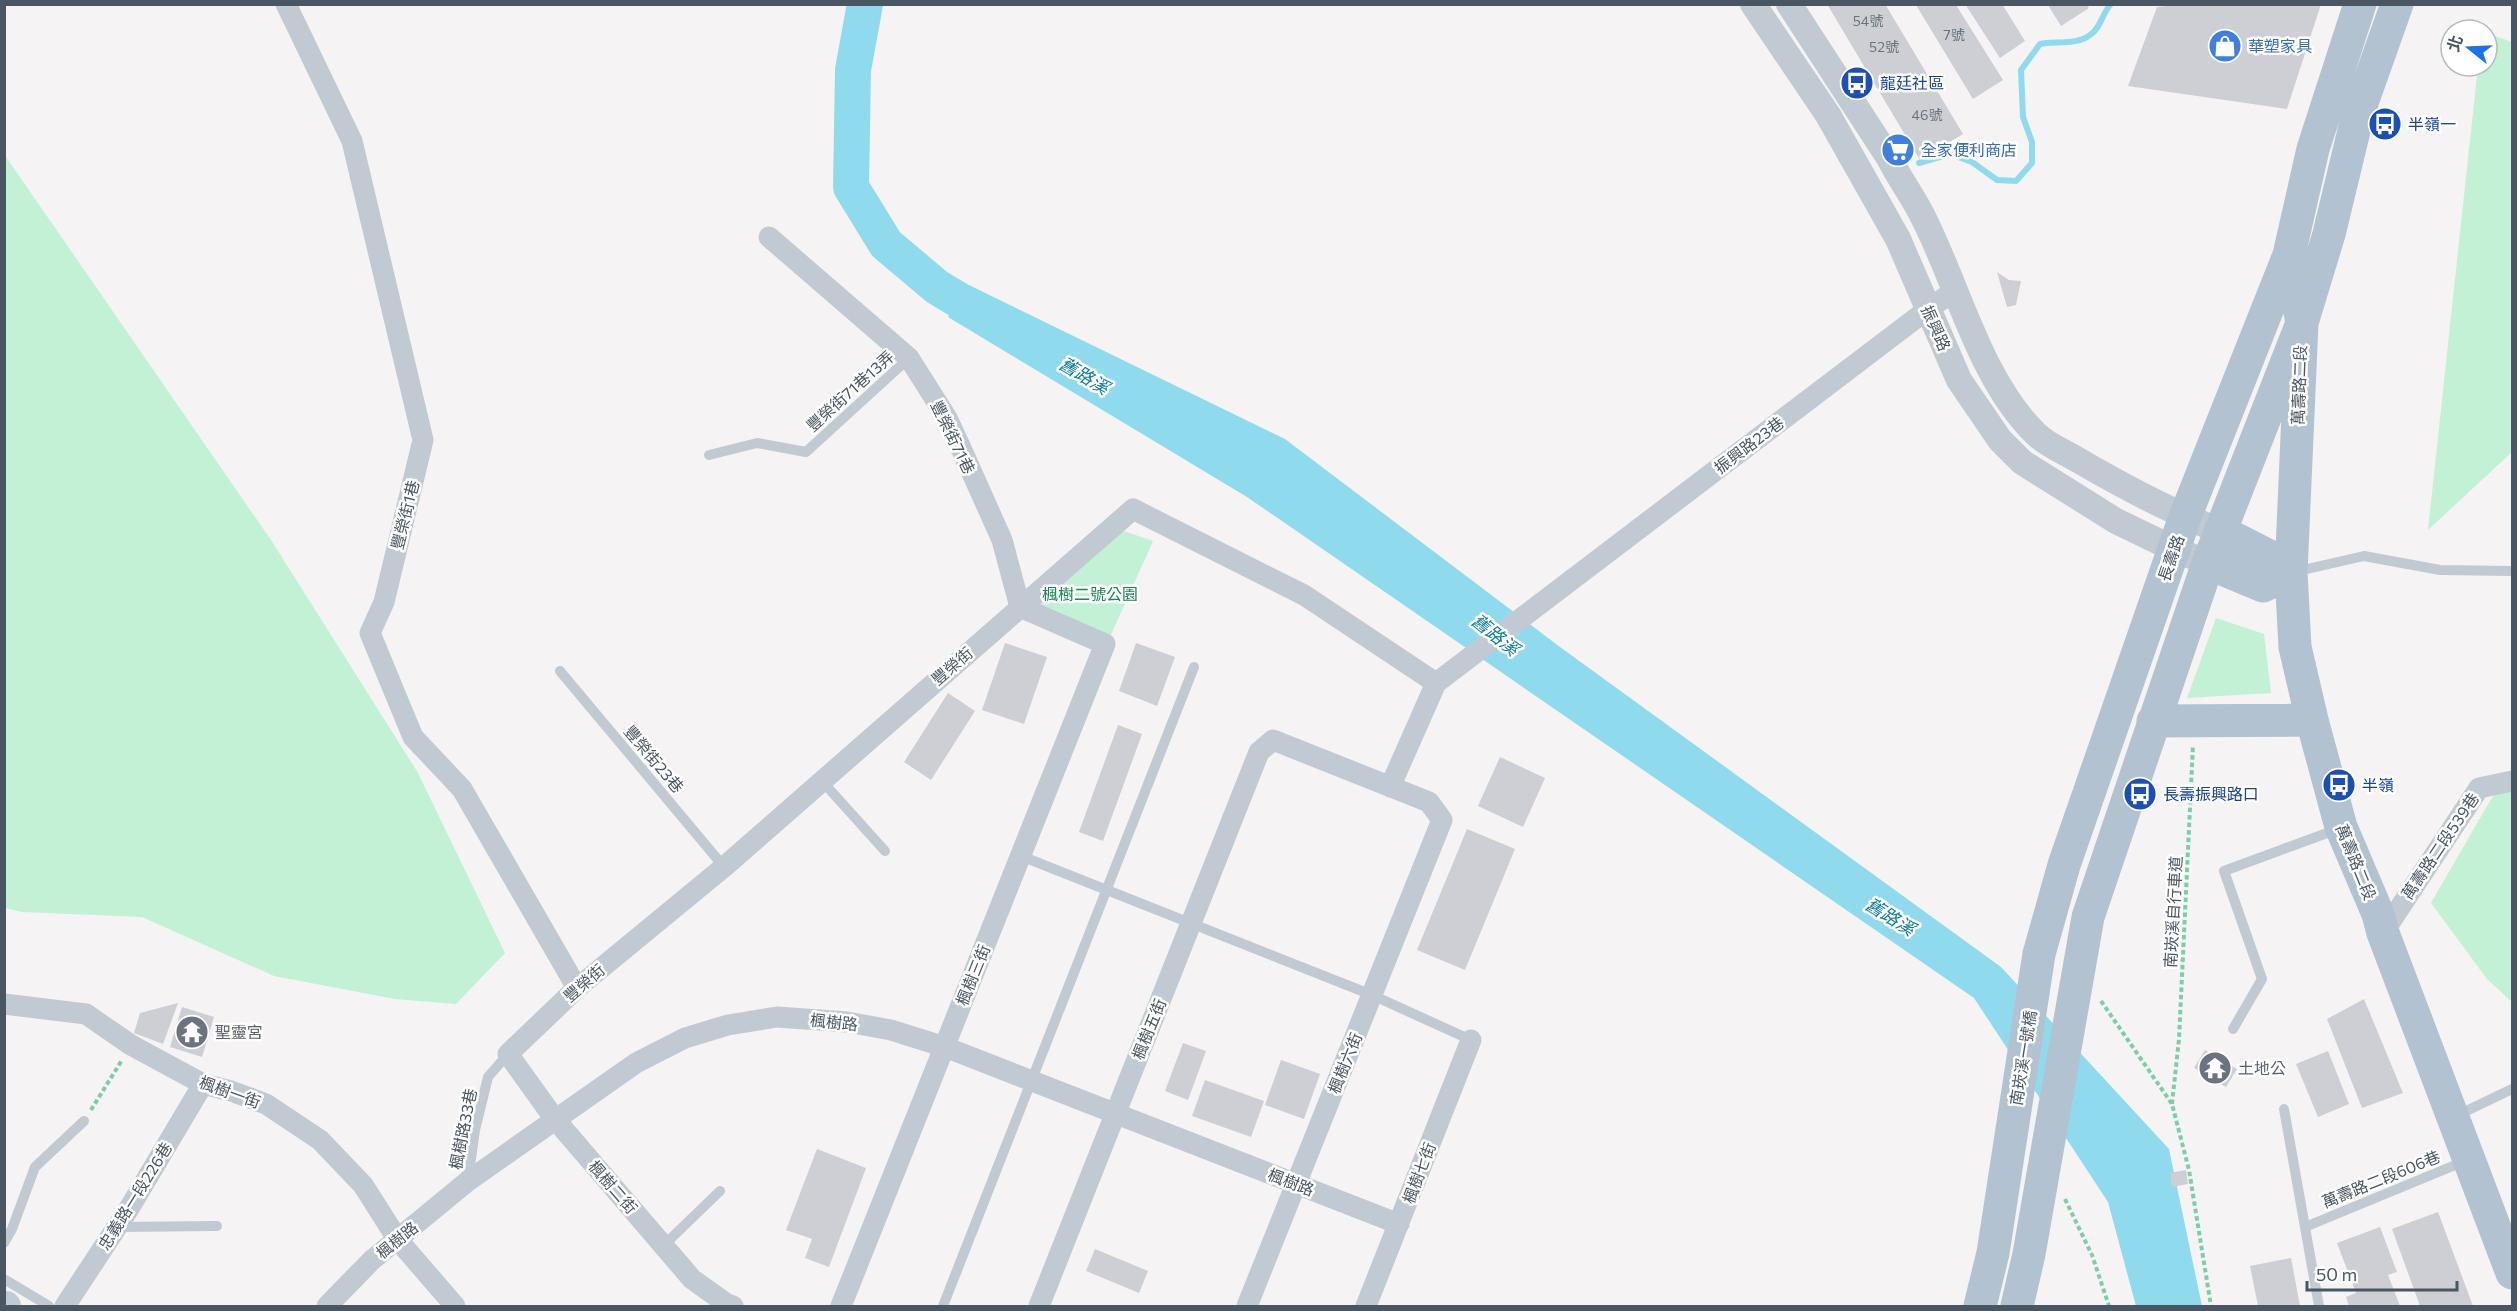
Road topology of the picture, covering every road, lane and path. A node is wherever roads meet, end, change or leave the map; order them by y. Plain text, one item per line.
1 (286, 4) edge
2 (1753, 4) edge
3 (1788, 4) edge
4 (2360, 4) edge
5 (2397, 4) edge
6 (769, 237) dead end
7 (2289, 255) junction
8 (1956, 290) junction
9 (1928, 309) junction
10 (2302, 323) junction
11 (909, 358) junction
12 (709, 455) dead end
13 (2185, 517) junction
14 (2220, 531) junction
15 (2174, 549) junction
16 (2208, 562) junction
17 (2512, 571) edge
18 (2291, 573) junction
19 (1020, 607) junction
20 (1194, 667) dead end
21 (560, 670) dead end
22 (1436, 683) junction
23 (2194, 720) junction
24 (2312, 720) junction
25 (2153, 721) junction
26 (822, 781) junction
27 (2512, 781) edge
28 (1390, 787) junction
29 (2342, 827) junction
30 (885, 851) dead end
31 (1021, 856) junction
32 (2064, 865) joint
33 (724, 867) junction
34 (1108, 891) junction
35 (1191, 924) junction
36 (2383, 933) junction
37 (577, 988) junction
38 (2096, 993) dead end
39 (1372, 995) junction
40 (4, 1005) edge
41 (2233, 1029) dead end
42 (1471, 1040) joint
43 (131, 1045) junction
44 (945, 1047) junction
45 (508, 1054) junction
46 (1033, 1082) junction
47 (203, 1084) junction
48 (2512, 1089) edge
49 (2172, 1104) junction
50 (2284, 1108) dead end
51 (1115, 1113) junction
52 (554, 1118) junction
53 (2453, 1118) junction
54 (84, 1121) joint
55 (2468, 1160) junction
56 (468, 1181) junction
57 (1296, 1184) junction
58 (720, 1191) dead end
59 (2061, 1193) dead end
60 (1399, 1224) junction
61 (217, 1226) dead end
62 (117, 1227) junction
63 (2305, 1227) junction
64 (398, 1240) junction
65 (4, 1243) edge
66 (663, 1246) junction
67 (2512, 1273) edge
68 (4, 1279) edge
69 (49, 1306) edge
70 (65, 1306) edge
71 (327, 1306) edge
72 (455, 1306) edge
73 (733, 1306) edge
74 (842, 1306) edge
75 (943, 1306) edge
76 (1039, 1306) edge
77 (1247, 1306) edge
78 (1366, 1306) edge
79 (1980, 1306) edge
80 (2017, 1306) edge
81 (2109, 1306) edge
82 (2211, 1306) edge
83 (2319, 1306) edge

1 - 37 street, 豐榮街1巷
2 - 9 street, 振興路
3 - 8 street, 振興路
4 - 7 main road, 萬壽路二段
5 - 10 main road, 萬壽路二段
6 - 11 street, 豐榮街71巷
7 - 10 main road, 萬壽路二段
7 - 13 main road, 長壽路
8 - 9 street, 振興路23巷
8 - 13 street, 振興路
9 - 15 street, 振興路
9 - 22 street, 振興路23巷
10 - 14 main road
10 - 18 main road, 萬壽路二段
11 - 12 lane, 豐榮街71巷13弄
11 - 19 street, 豐榮街71巷
13 - 14 street, 振興路
13 - 15 main road, 長壽路
14 - 16 main road
14 - 18 main road
15 - 16 street, 振興路
15 - 32 main road, 長壽路
16 - 18 main road
16 - 25 main road
17 - 18 lane
18 - 24 main road, 萬壽路二段
19 - 22 street, 豐榮街
19 - 26 street, 豐榮街
19 - 31 street, 楓樹三街
20 - 34 lane
21 - 33 lane, 豐榮街23巷
22 - 28 street
23 - 24 main road
23 - 25 main road
23 - 49 path, 南崁溪自行車道
24 - 29 main road, 萬壽路二段
25 - 80 main road
26 - 30 lane
26 - 33 street, 豐榮街
27 - 36 street, 萬壽路二段539巷
28 - 35 street, 楓樹五街
28 - 39 street, 楓樹六街
29 - 36 main road, 萬壽路二段
29 - 41 lane
31 - 34 lane
31 - 44 street, 楓樹三街
32 - 79 main road, 南崁溪一號橋
33 - 37 street, 豐榮街
34 - 35 lane
34 - 46 lane
35 - 39 lane
35 - 51 street, 楓樹五街
36 - 53 main road, 萬壽路二段
37 - 45 street, 豐榮街
38 - 49 path, 南崁溪自行車道
39 - 42 lane
39 - 57 street, 楓樹六街
40 - 43 street, 楓樹一街
42 - 60 street, 楓樹七街
43 - 47 street, 楓樹一街
43 - 54 path
44 - 46 street, 楓樹路
44 - 52 street, 楓樹路
44 - 74 street, 楓樹三街
45 - 52 street, 楓樹二街
45 - 56 lane, 楓樹路33巷
46 - 51 street, 楓樹路
46 - 75 lane
47 - 62 street, 忠義路一段226巷
47 - 64 street, 楓樹一街
48 - 53 lane
49 - 82 path, 南崁溪自行車道
50 - 63 lane
51 - 57 street, 楓樹路
51 - 76 street, 楓樹五街
52 - 56 street, 楓樹路
52 - 66 street, 楓樹二街
53 - 55 main road, 萬壽路二段
54 - 65 lane
55 - 63 lane, 萬壽路二段606巷
55 - 67 main road, 萬壽路二段
56 - 64 street, 楓樹路
57 - 60 street, 楓樹路
57 - 77 street, 楓樹六街
58 - 66 lane
59 - 81 path
60 - 78 street, 楓樹七街
61 - 62 lane
62 - 70 street, 忠義路一段226巷
63 - 83 lane
64 - 71 street, 楓樹路
64 - 72 street, 楓樹一街
66 - 73 street, 楓樹二街
68 - 69 lane

